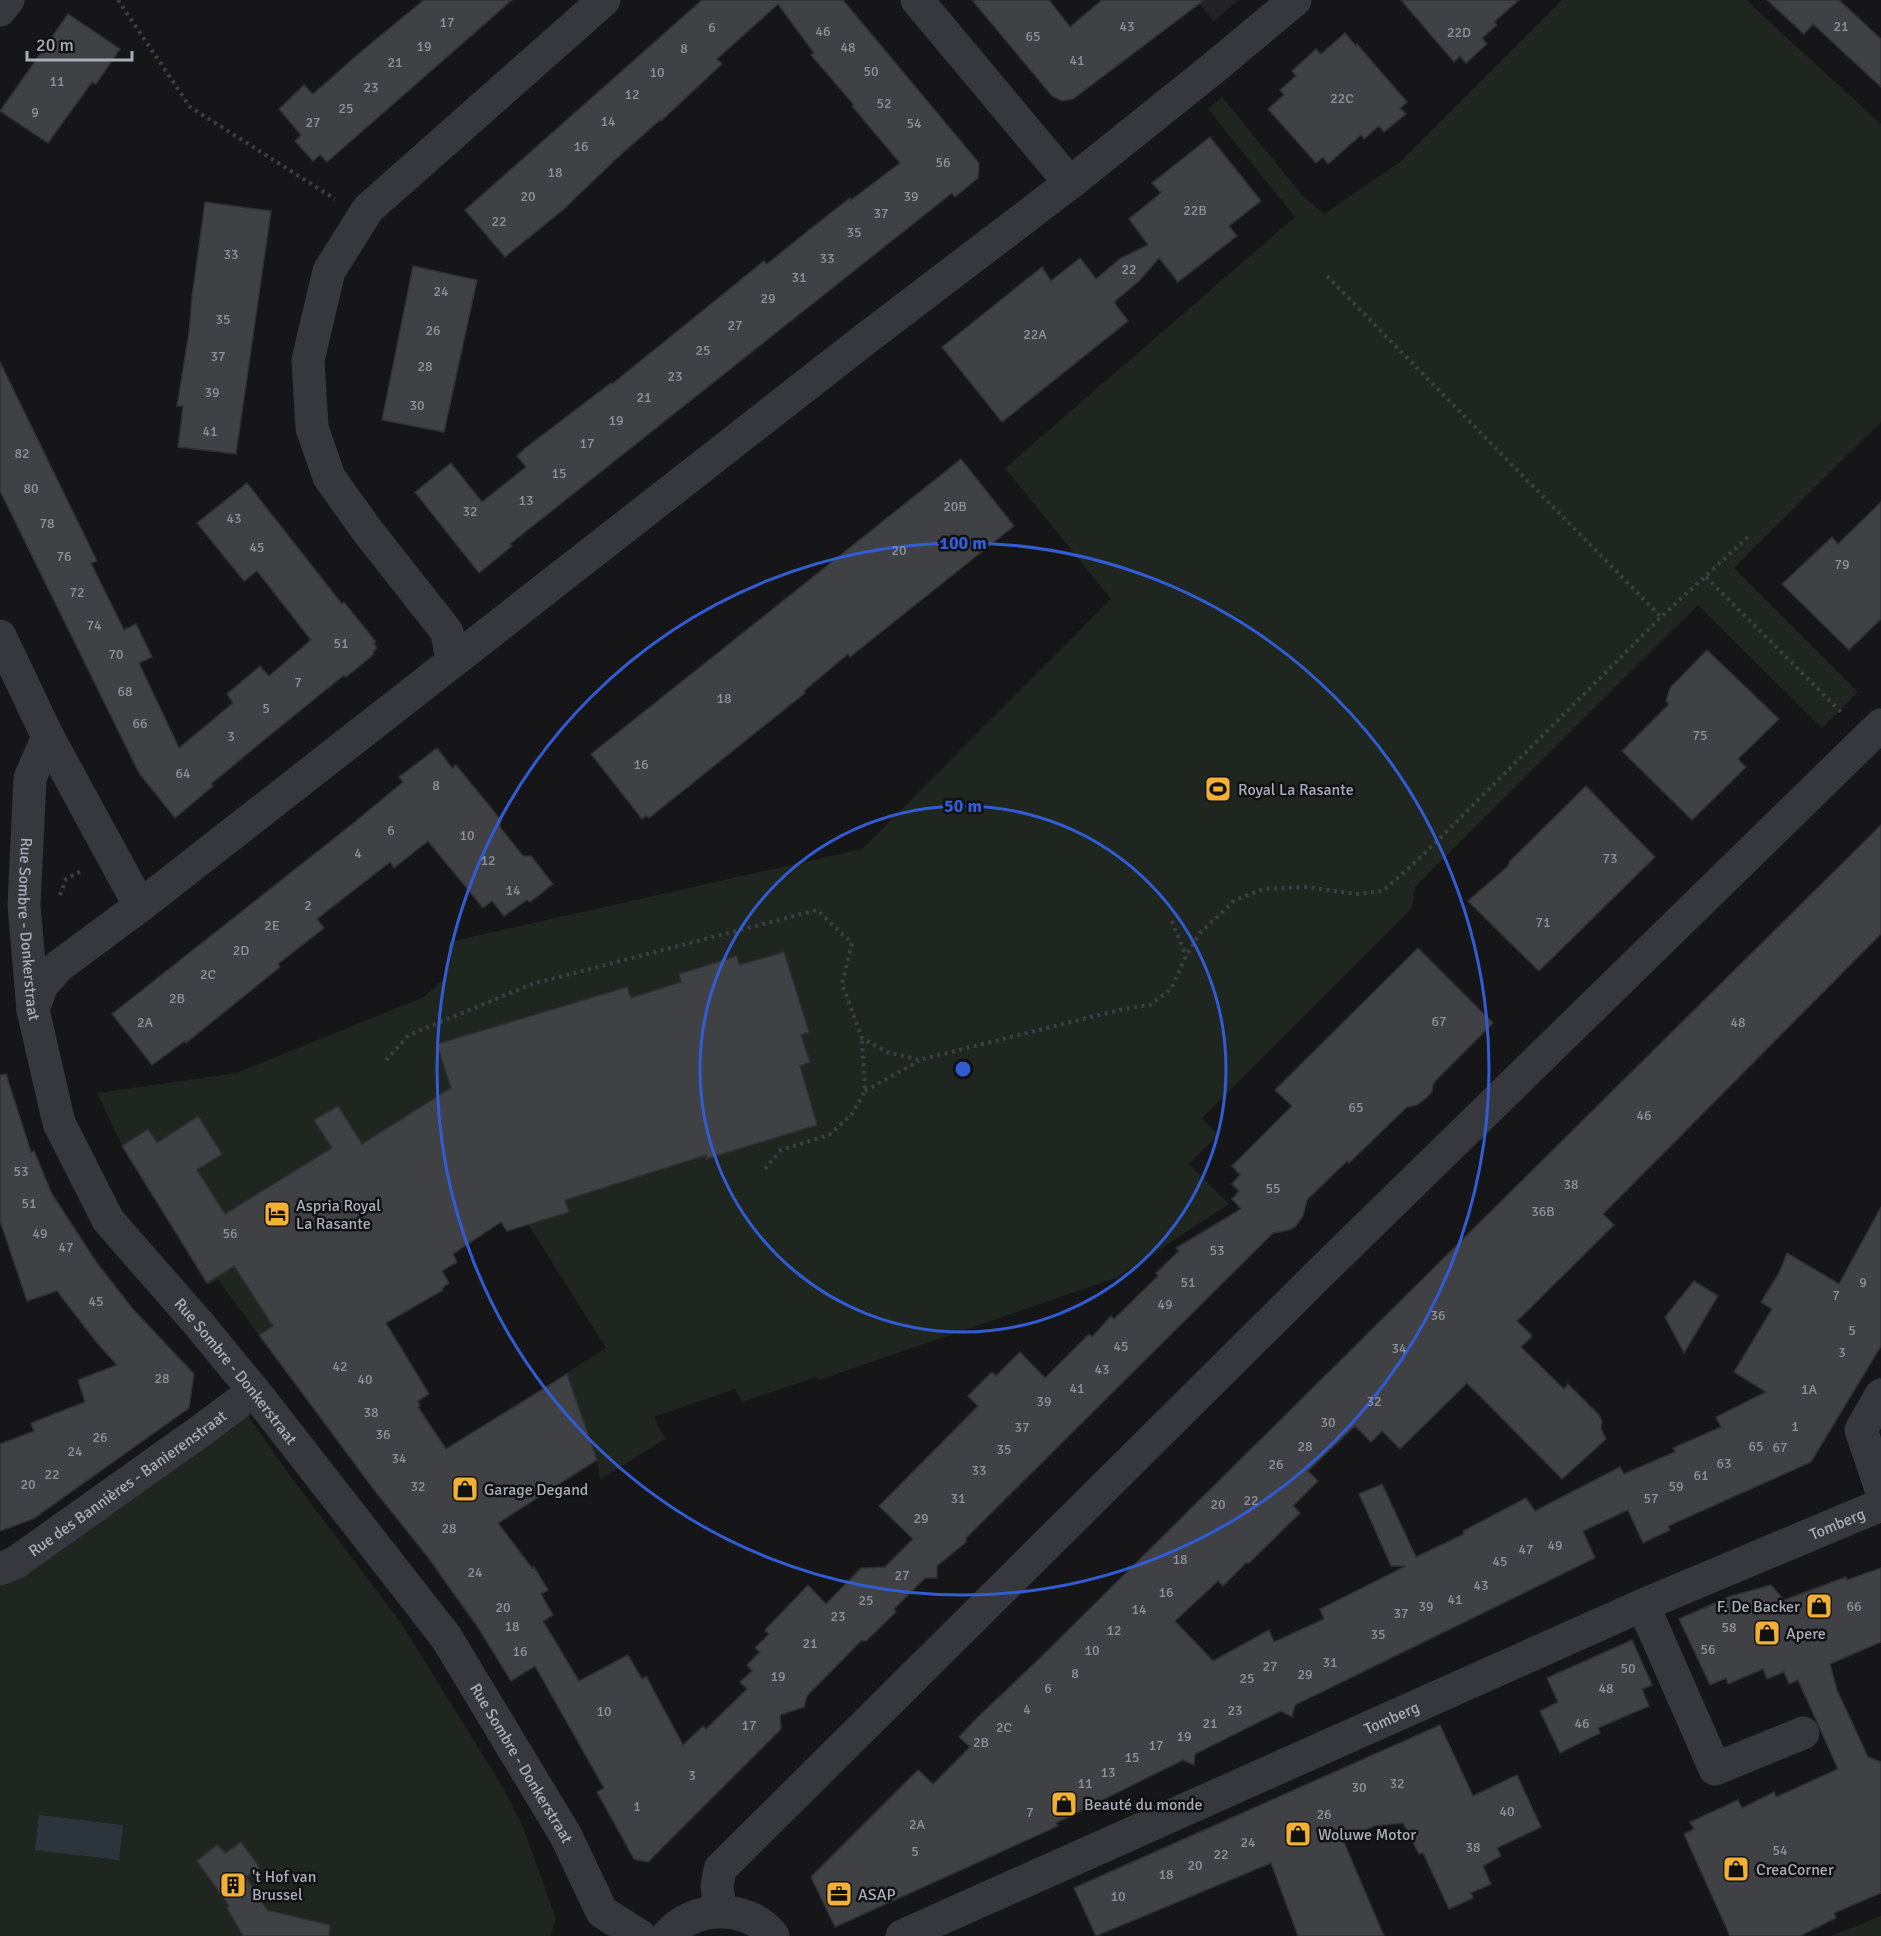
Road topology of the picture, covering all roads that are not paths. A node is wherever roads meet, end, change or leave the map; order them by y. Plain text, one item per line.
1 (8, 0) edge
2 (604, 0) edge
3 (917, 0) edge
4 (1295, 0) edge
5 (0, 10) edge
6 (1070, 183) junction
7 (0, 636) edge
8 (452, 662) junction
9 (1873, 733) edge
10 (48, 737) junction
11 (140, 906) junction
12 (33, 1010) junction
13 (254, 1391) junction
14 (1881, 1395) edge
15 (1881, 1489) edge
16 (1881, 1505) edge
17 (0, 1569) edge
18 (1643, 1605) junction
19 (1803, 1733) dead end
20 (720, 1911) junction
21 (595, 1924) edge
22 (640, 1936) edge
23 (667, 1936) edge
24 (773, 1936) edge
25 (902, 1936) edge

1 - 5 street
2 - 8 street
3 - 6 street
4 - 6 street
6 - 8 street
7 - 10 street
8 - 11 street
9 - 20 street
10 - 11 street
10 - 12 street, Rue Sombre - Donkerstraat
11 - 12 street
12 - 13 street, Rue Sombre - Donkerstraat
13 - 17 street, Rue des Bannières - Banierenstraat
13 - 21 street, Rue Sombre - Donkerstraat
14 - 15 street
16 - 18 street, Tomberg
18 - 19 street
18 - 25 street, Tomberg
20 - 23 street
20 - 24 street
21 - 22 street, Rue Sombre - Donkerstraat

